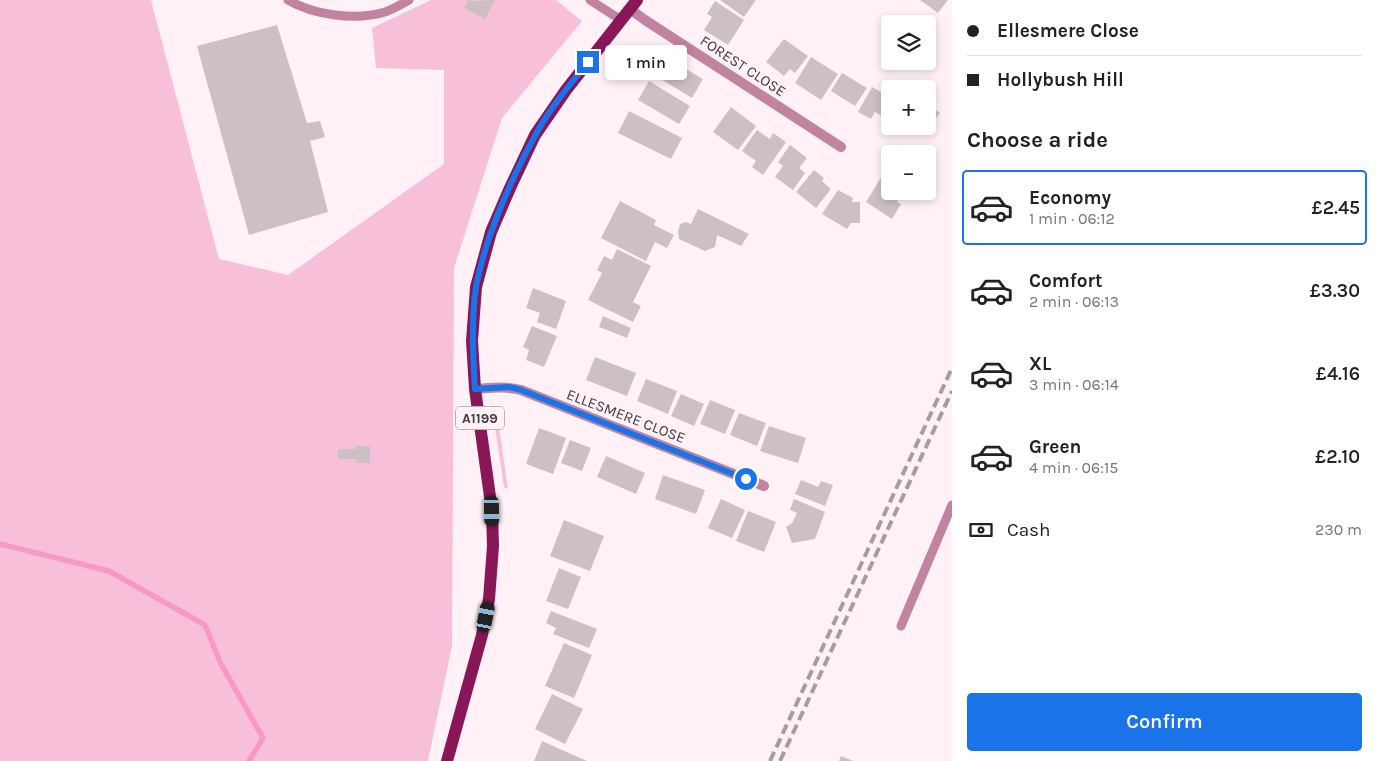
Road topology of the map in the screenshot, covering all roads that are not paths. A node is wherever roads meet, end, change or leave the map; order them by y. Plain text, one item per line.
1 (288, 0) edge
2 (410, 0) edge
3 (590, 0) edge
4 (633, 5) edge
5 (621, 20) junction
6 (841, 147) dead end
7 (475, 389) junction
8 (764, 486) dead end
9 (952, 505) edge
10 (900, 626) dead end
11 (447, 761) edge

1 - 2 lane
3 - 5 lane
4 - 5 main road, A1199
4 - 6 street, FOREST CLOSE
5 - 7 main road, A1199
7 - 8 street, ELLESMERE CLOSE
7 - 11 main road, A1199
9 - 10 lane

